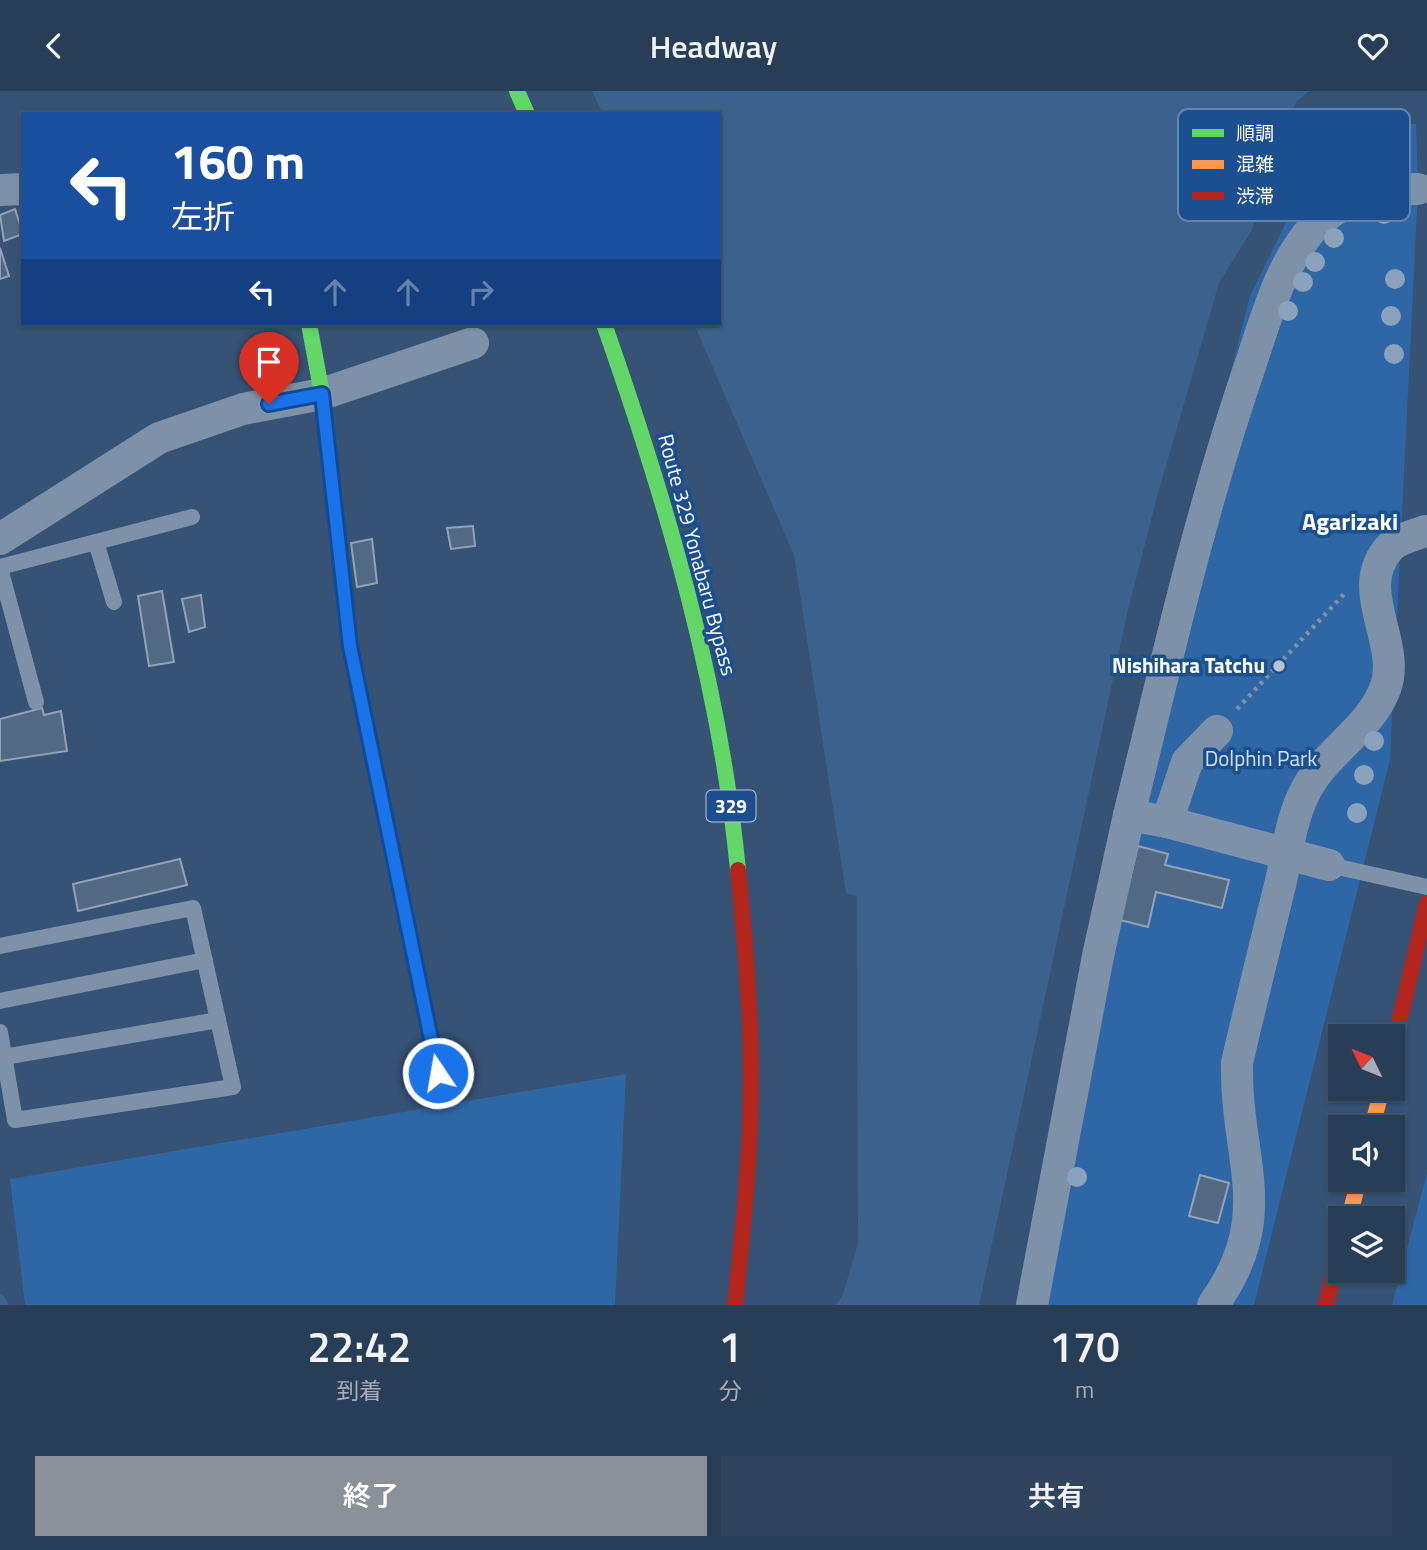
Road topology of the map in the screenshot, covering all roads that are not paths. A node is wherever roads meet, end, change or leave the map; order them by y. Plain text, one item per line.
1 (517, 91) edge
2 (526, 112) edge
3 (21, 189) edge
4 (1410, 189) edge
5 (1418, 189) dead end
6 (0, 190) edge
7 (1321, 221) edge
8 (309, 326) edge
9 (605, 326) edge
10 (473, 343) dead end
11 (322, 394) junction
12 (192, 517) dead end
13 (1425, 531) dead end
14 (0, 539) edge
15 (96, 542) junction
16 (0, 568) edge
17 (1378, 568) junction
18 (1348, 589) road end
19 (114, 602) dead end
20 (36, 702) dead end
21 (1217, 731) road end
22 (1129, 815) junction
23 (1167, 822) junction
24 (1287, 854) junction
25 (1329, 865) joint
26 (1427, 887) edge
27 (1427, 903) edge
28 (0, 946) edge
29 (205, 960) junction
30 (0, 1002) edge
31 (218, 1020) junction
32 (1399, 1024) edge
33 (0, 1032) edge
34 (4, 1057) junction
35 (438, 1073) dead end
36 (1332, 1283) edge
37 (736, 1305) edge
38 (1032, 1305) edge
39 (1213, 1305) edge
40 (1326, 1305) edge

1 - 2 main road
3 - 6 street
4 - 5 street
7 - 22 street
8 - 11 main road
9 - 37 main road, Route 329 Yonabaru Bypass / 329
10 - 11 street
11 - 14 street
11 - 35 main road
12 - 15 lane
13 - 17 street
15 - 16 lane
15 - 19 lane
16 - 20 lane
17 - 18 street
17 - 24 street
21 - 23 street
22 - 23 street
22 - 38 street
23 - 24 street
24 - 25 street
24 - 39 street
25 - 26 lane
27 - 32 main road
28 - 29 lane
29 - 30 lane
29 - 31 lane
31 - 34 lane
31 - 34 lane
33 - 34 lane
36 - 40 main road

